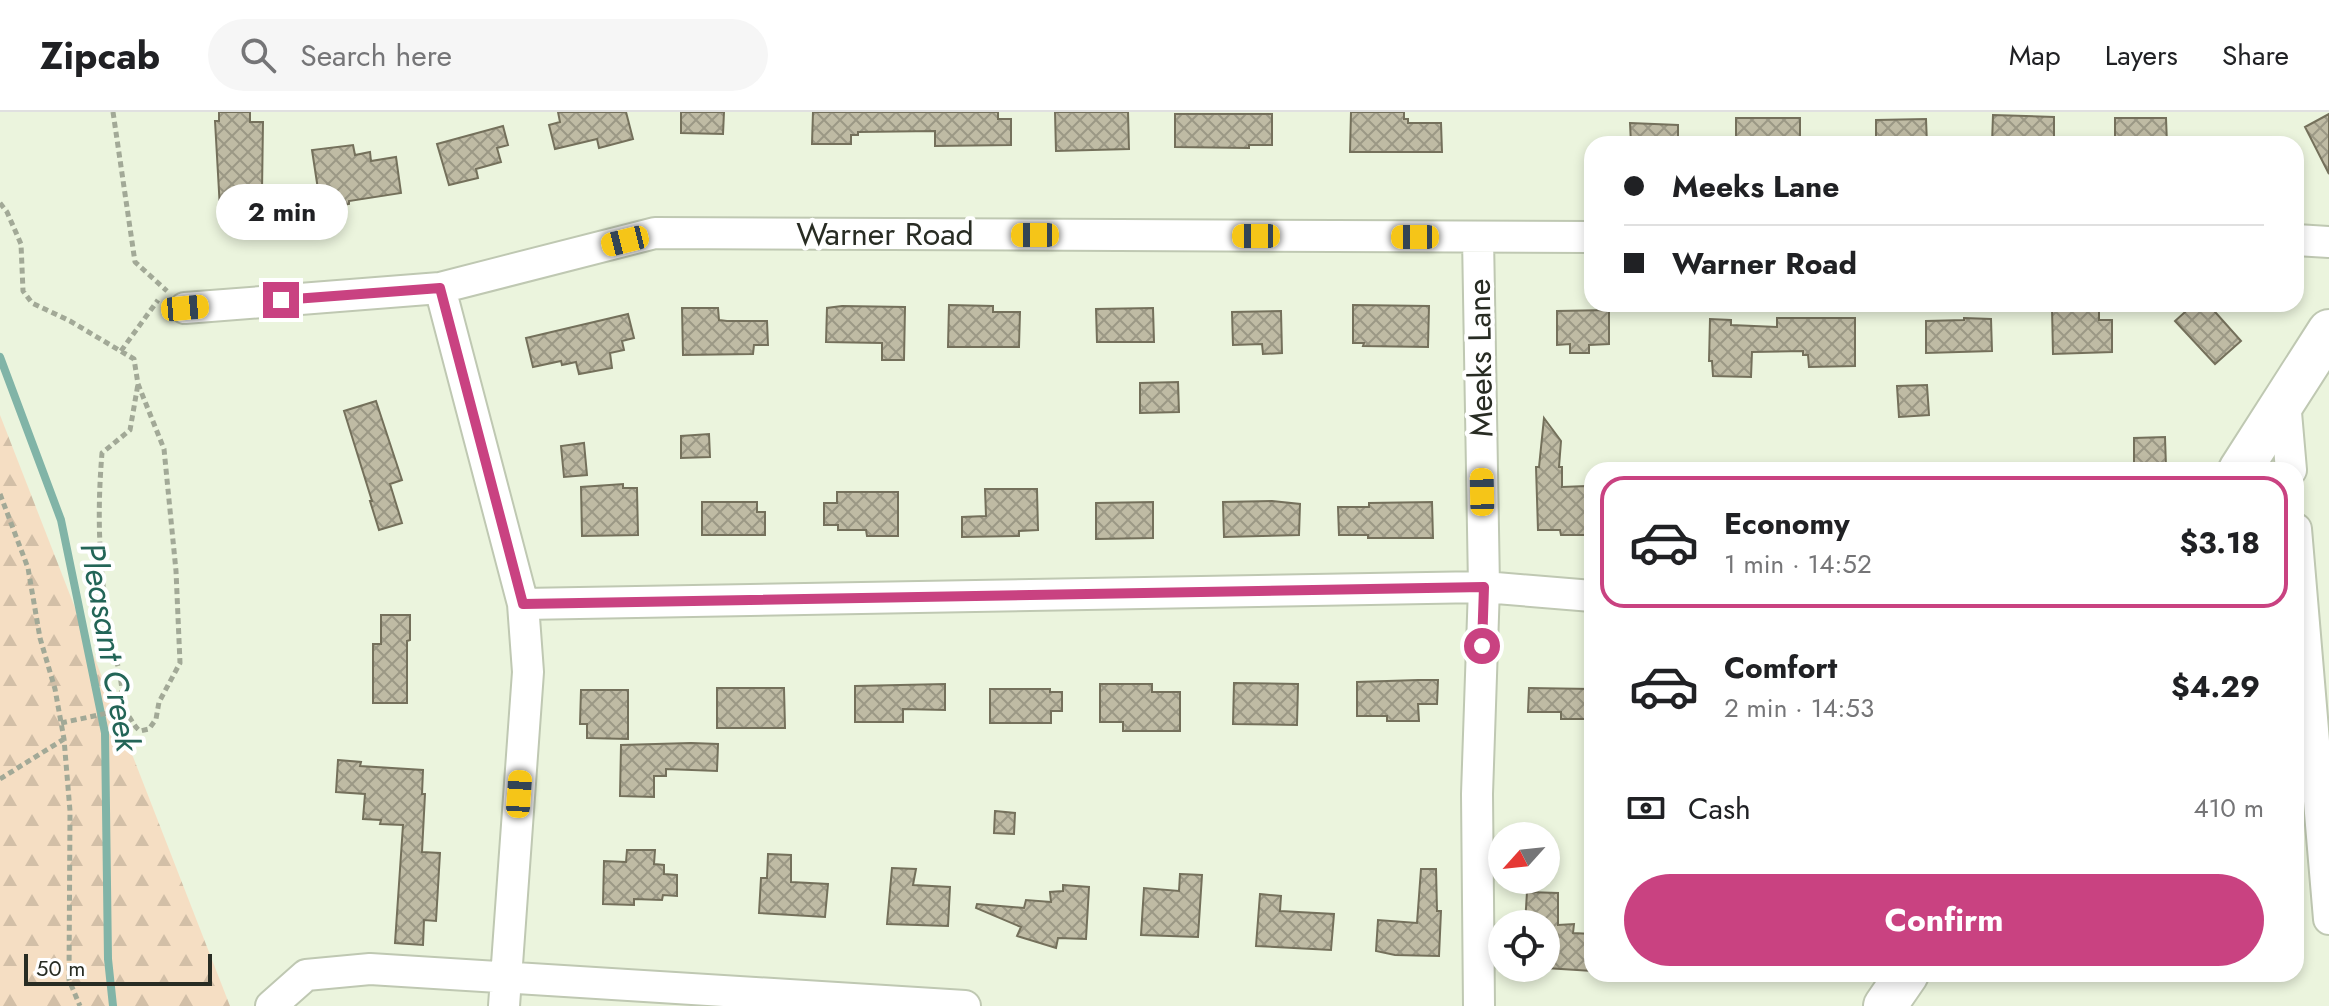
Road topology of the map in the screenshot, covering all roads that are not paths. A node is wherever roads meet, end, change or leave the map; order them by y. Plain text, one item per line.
1 (1478, 237) junction
2 (1584, 237) edge
3 (2304, 240) edge
4 (2329, 242) edge
5 (440, 288) junction
6 (175, 299) road end
7 (2329, 331) edge
8 (2285, 401) junction
9 (2245, 462) edge
10 (2290, 462) edge
11 (1484, 587) junction
12 (1584, 595) edge
13 (523, 604) junction
14 (2304, 624) edge
15 (2329, 919) edge
16 (1902, 982) edge
17 (504, 992) edge
18 (271, 1006) edge
19 (965, 1006) edge
20 (1479, 1006) edge
21 (1885, 1006) edge

1 - 2 street, Warner Road
1 - 5 street, Warner Road
1 - 11 street, Meeks Lane
3 - 4 street
5 - 6 street, Warner Road
5 - 13 street
7 - 8 street
8 - 9 street
8 - 10 street
11 - 12 street
11 - 13 street
11 - 20 street, Meeks Lane
13 - 17 street
14 - 15 street
16 - 21 street
17 - 18 street
17 - 19 street

